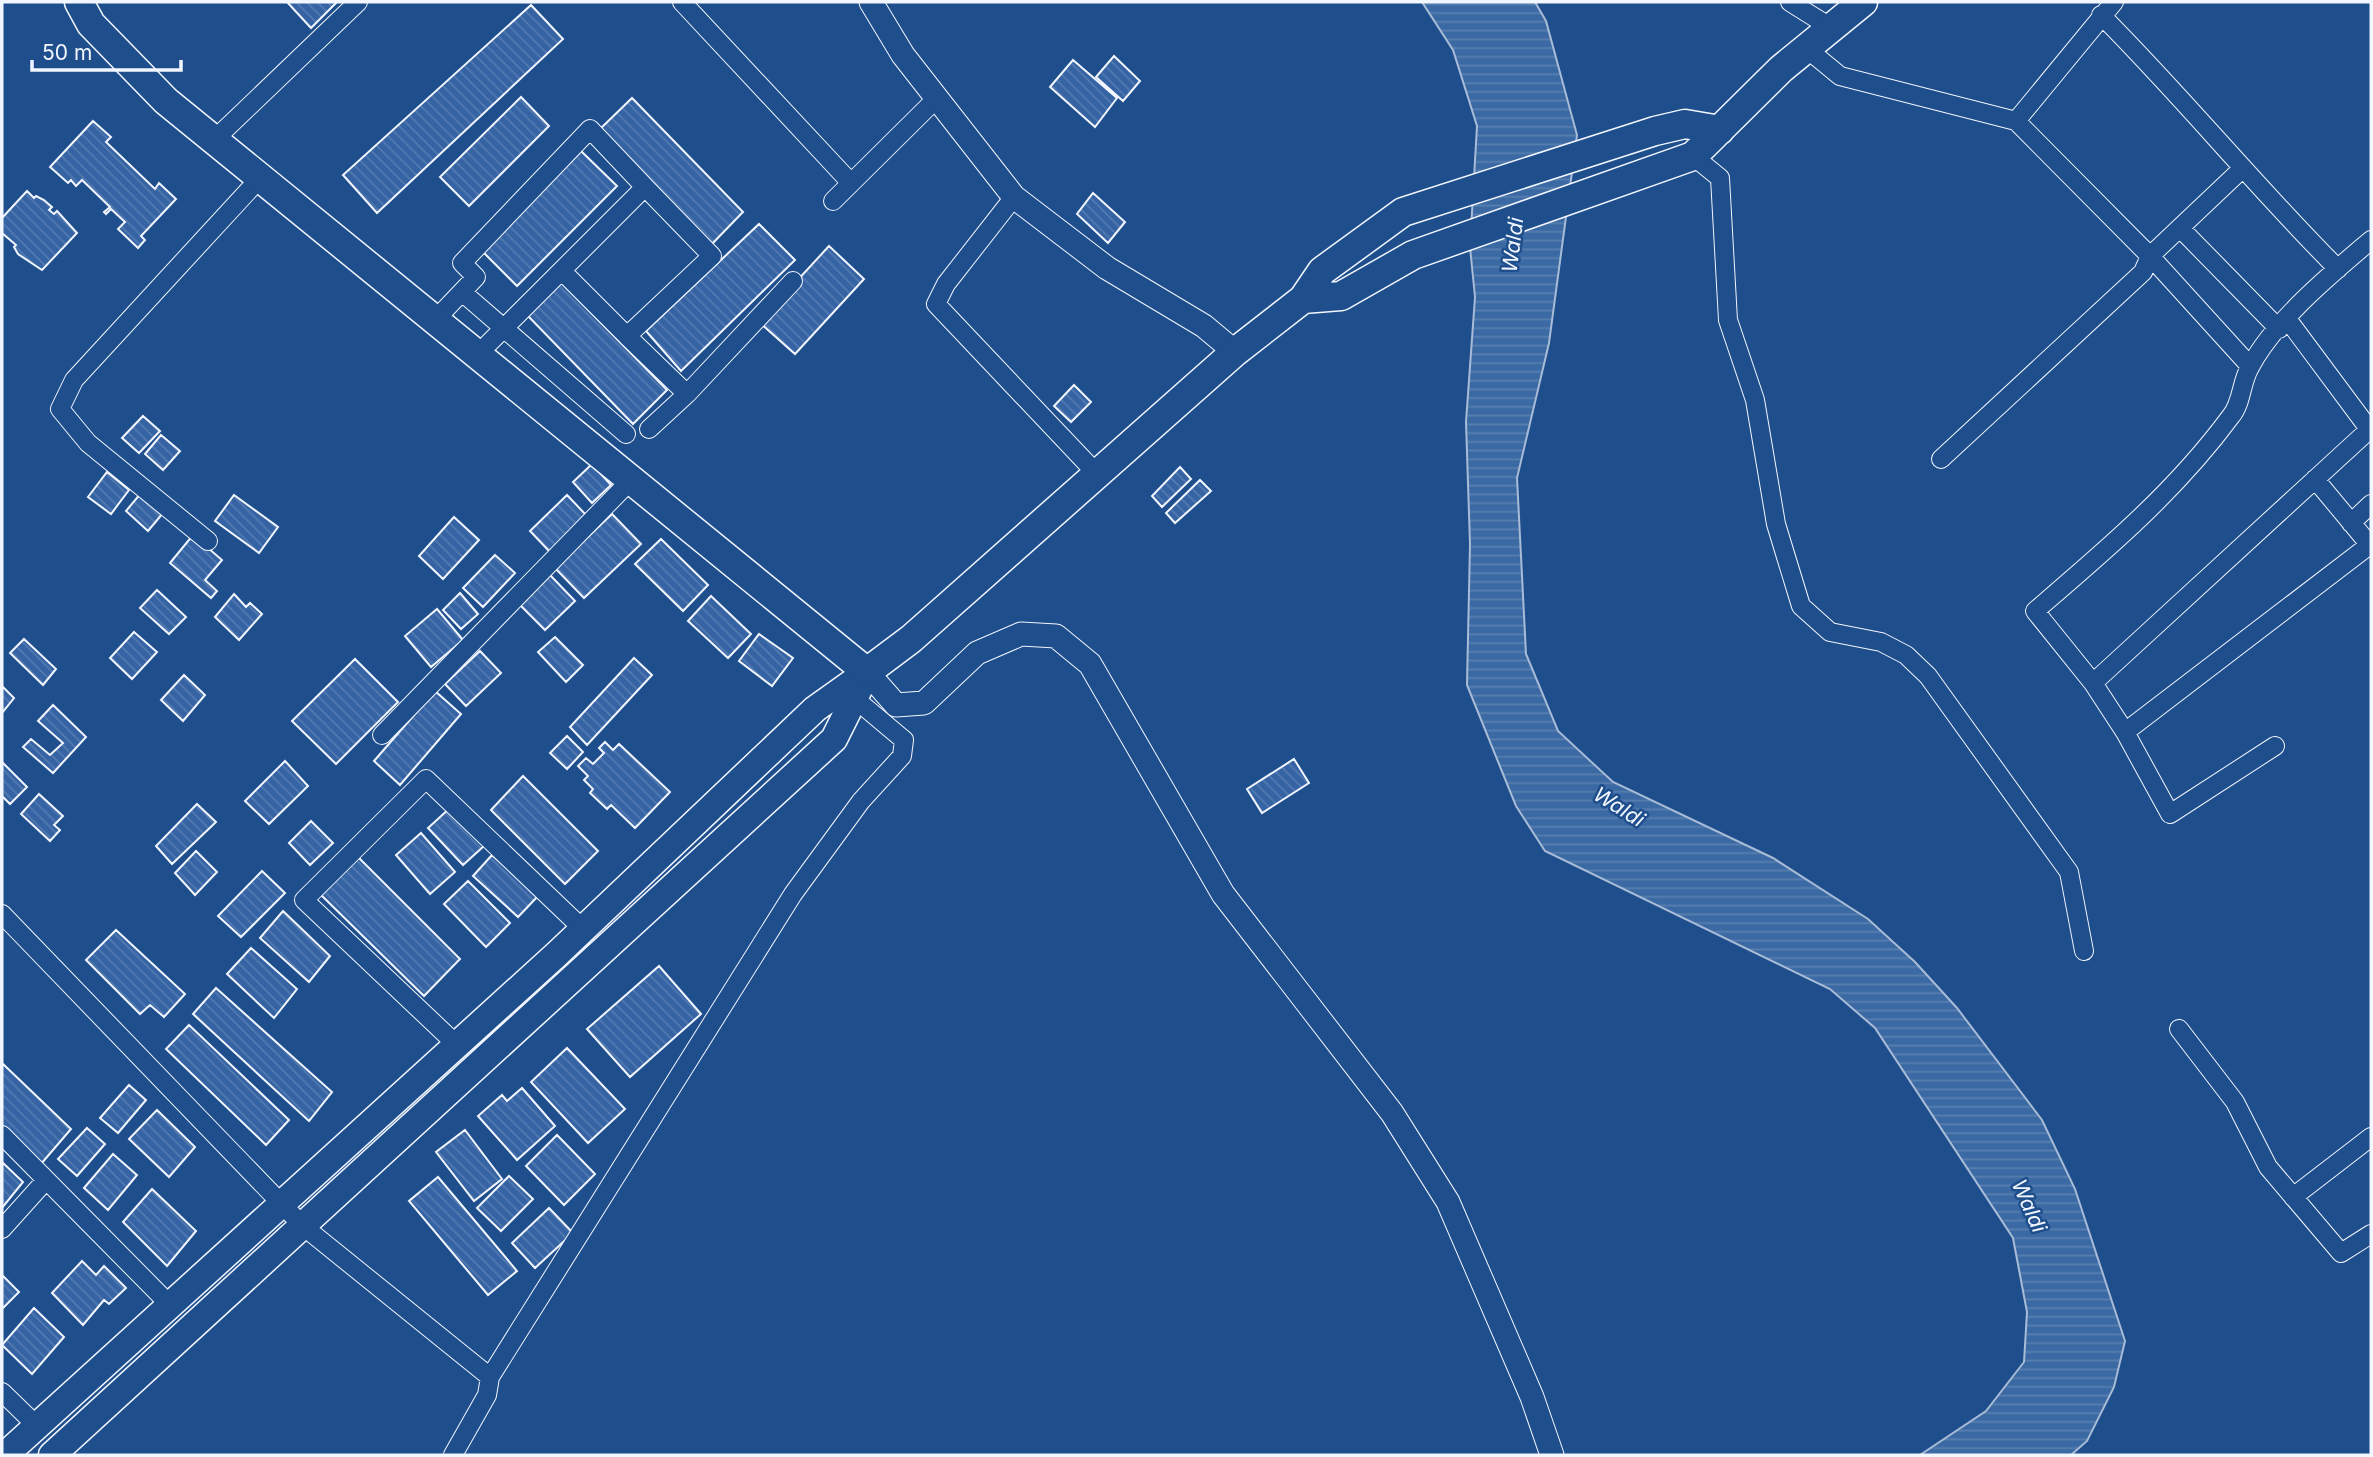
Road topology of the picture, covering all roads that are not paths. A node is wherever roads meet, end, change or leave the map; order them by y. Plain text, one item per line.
1 (79, 2) edge
2 (358, 2) edge
3 (682, 2) edge
4 (871, 2) edge
5 (1790, 2) edge
6 (1863, 2) edge
7 (2108, 8) edge
8 (1830, 27) junction
9 (1806, 48) junction
10 (937, 98) junction
11 (2016, 121) junction
12 (1720, 130) junction
13 (214, 140) junction
14 (1693, 156) junction
15 (2243, 168) junction
16 (260, 178) junction
17 (850, 183) junction
18 (645, 187) junction
19 (1014, 197) junction
20 (833, 201) dead end
21 (2180, 228) junction
22 (2371, 240) edge
23 (2150, 256) junction
24 (2338, 269) junction
25 (562, 271) junction
26 (793, 281) dead end
27 (462, 292) junction
28 (1303, 299) junction
29 (435, 320) junction
30 (2283, 324) junction
31 (504, 328) junction
32 (627, 337) junction
33 (1235, 352) junction
34 (477, 355) junction
35 (2250, 366) junction
36 (687, 394) junction
37 (649, 429) dead end
38 (2370, 429) edge
39 (626, 434) dead end
40 (1941, 459) dead end
41 (1097, 474) junction
42 (631, 480) junction
43 (2315, 480) junction
44 (2371, 504) edge
45 (2351, 523) junction
46 (208, 541) dead end
47 (2370, 544) edge
48 (867, 672) junction
49 (2093, 683) junction
50 (854, 698) junction
51 (2125, 732) junction
52 (382, 735) dead end
53 (2275, 746) dead end
54 (2, 914) edge
55 (583, 929) junction
56 (2084, 951) dead end
57 (2179, 1030) dead end
58 (457, 1045) junction
59 (2, 1135) edge
60 (2371, 1137) edge
61 (46, 1180) junction
62 (2293, 1197) junction
63 (283, 1202) junction
64 (303, 1226) junction
65 (2, 1229) edge
66 (2371, 1234) edge
67 (170, 1305) junction
68 (104, 1365) junction
69 (490, 1377) junction
70 (126, 1388) junction
71 (2, 1392) edge
72 (37, 1426) junction
73 (5, 1455) edge
74 (52, 1455) edge
75 (453, 1455) edge
76 (1552, 1455) edge

1 - 13 main road
2 - 13 street
3 - 17 street
4 - 10 street
5 - 8 street
6 - 8 main road
7 - 11 street
7 - 15 street
8 - 9 main road
9 - 11 street
9 - 12 main road
10 - 17 street
10 - 19 street
11 - 23 street
12 - 14 main road
12 - 28 main road
13 - 16 main road
14 - 28 main road
14 - 56 street
15 - 21 street
15 - 24 street
16 - 29 main road
16 - 46 street
17 - 20 street
18 - 25 street
18 - 27 street
18 - 32 street
19 - 33 street
19 - 41 street
21 - 23 street
21 - 30 street
22 - 24 street
23 - 35 street
23 - 40 street
24 - 30 street
25 - 31 street
25 - 32 street
26 - 36 street
27 - 29 street
27 - 31 street
28 - 33 main road
29 - 34 main road
30 - 35 street
30 - 38 street
31 - 34 street
31 - 39 street
32 - 36 street
33 - 41 main road
34 - 42 main road
35 - 49 street
36 - 37 street
38 - 43 street
41 - 48 main road
42 - 48 main road
42 - 52 street
43 - 45 street
43 - 49 street
44 - 45 street
45 - 47 street
47 - 51 street
48 - 50 main road
48 - 55 main road
48 - 76 street
49 - 51 street
50 - 64 main road
50 - 69 street
51 - 53 street
54 - 63 street
55 - 58 main road
55 - 58 street
57 - 62 street
58 - 63 main road
59 - 61 street
60 - 62 street
61 - 65 street
61 - 67 street
62 - 66 street
63 - 64 street
63 - 67 main road
64 - 69 street
64 - 70 main road
67 - 68 main road
68 - 70 main road
68 - 72 main road
69 - 75 street
70 - 74 main road
71 - 72 street
72 - 73 main road

